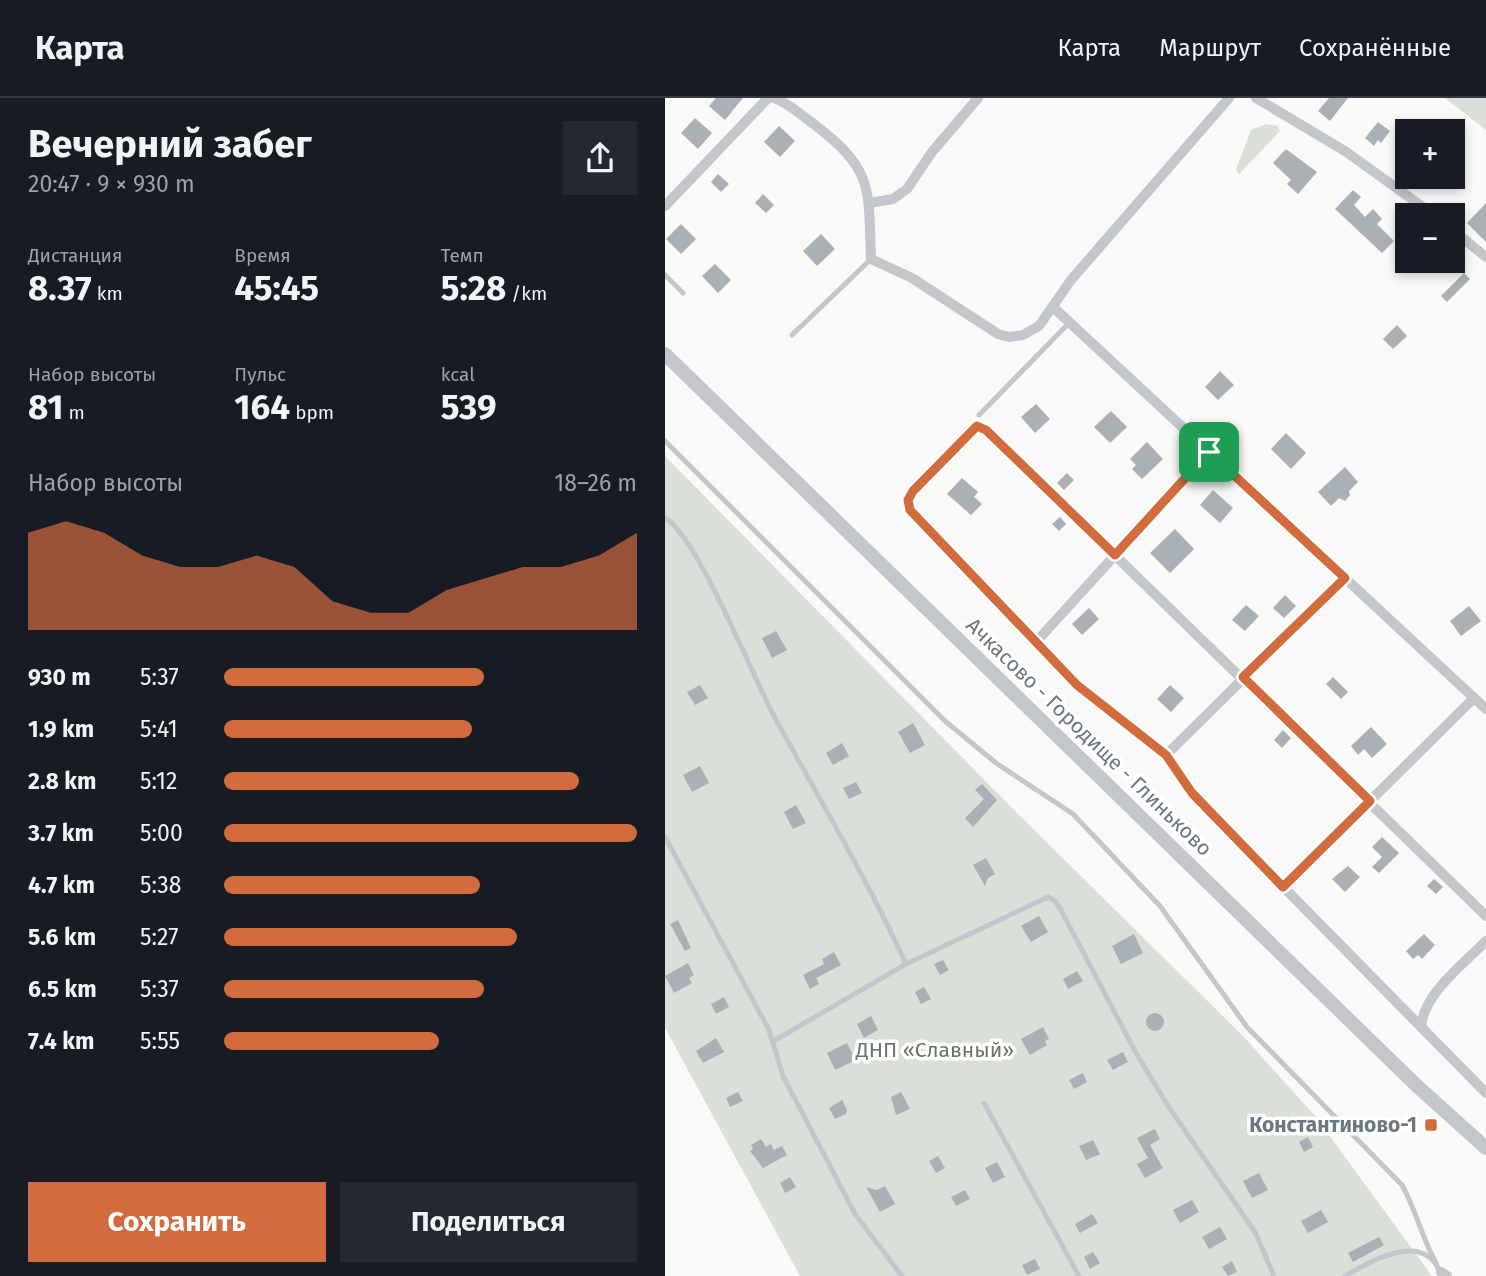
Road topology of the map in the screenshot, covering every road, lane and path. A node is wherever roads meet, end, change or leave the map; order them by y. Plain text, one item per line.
1 (768, 98) edge
2 (774, 98) edge
3 (978, 98) edge
4 (1229, 98) edge
5 (1256, 98) edge
6 (869, 203) junction
7 (1417, 203) edge
8 (665, 206) edge
9 (1465, 240) edge
10 (1486, 257) edge
11 (870, 259) junction
12 (665, 275) edge
13 (683, 293) dead end
14 (1053, 307) junction
15 (1070, 323) junction
16 (792, 335) dead end
17 (665, 354) edge
18 (979, 415) dead end
19 (665, 441) edge
20 (1209, 452) junction
21 (665, 518) edge
22 (1115, 555) junction
23 (1345, 578) junction
24 (1036, 642) junction
25 (1243, 677) junction
26 (1474, 698) junction
27 (1486, 709) edge
28 (1166, 755) junction
29 (1370, 801) junction
30 (665, 837) edge
31 (1283, 887) junction
32 (1486, 916) edge
33 (1486, 941) edge
34 (906, 964) junction
35 (1421, 1027) junction
36 (772, 1042) junction
37 (1486, 1093) edge
38 (984, 1102) dead end
39 (1486, 1148) edge
40 (1441, 1272) edge
41 (902, 1276) edge
42 (1079, 1276) edge
43 (1274, 1276) edge
44 (1345, 1276) edge

1 - 8 street
2 - 6 street
3 - 6 street
4 - 14 street
5 - 7 street
6 - 11 street
9 - 10 street
11 - 14 street
11 - 16 lane
12 - 13 lane
14 - 15 street
15 - 18 lane
15 - 20 street
17 - 39 street, Ачкасово - Городище - Глиньково
19 - 40 lane
20 - 22 street
20 - 23 street
21 - 34 lane
22 - 24 street
22 - 24 street
22 - 25 street
23 - 25 street
23 - 26 street
24 - 28 street
25 - 28 street
25 - 29 street
26 - 27 street
26 - 29 street
28 - 31 street
29 - 31 street
29 - 32 street
30 - 36 lane
31 - 35 street
33 - 35 street
34 - 36 lane
34 - 43 lane
35 - 37 street
36 - 41 lane
38 - 42 lane
40 - 44 lane

